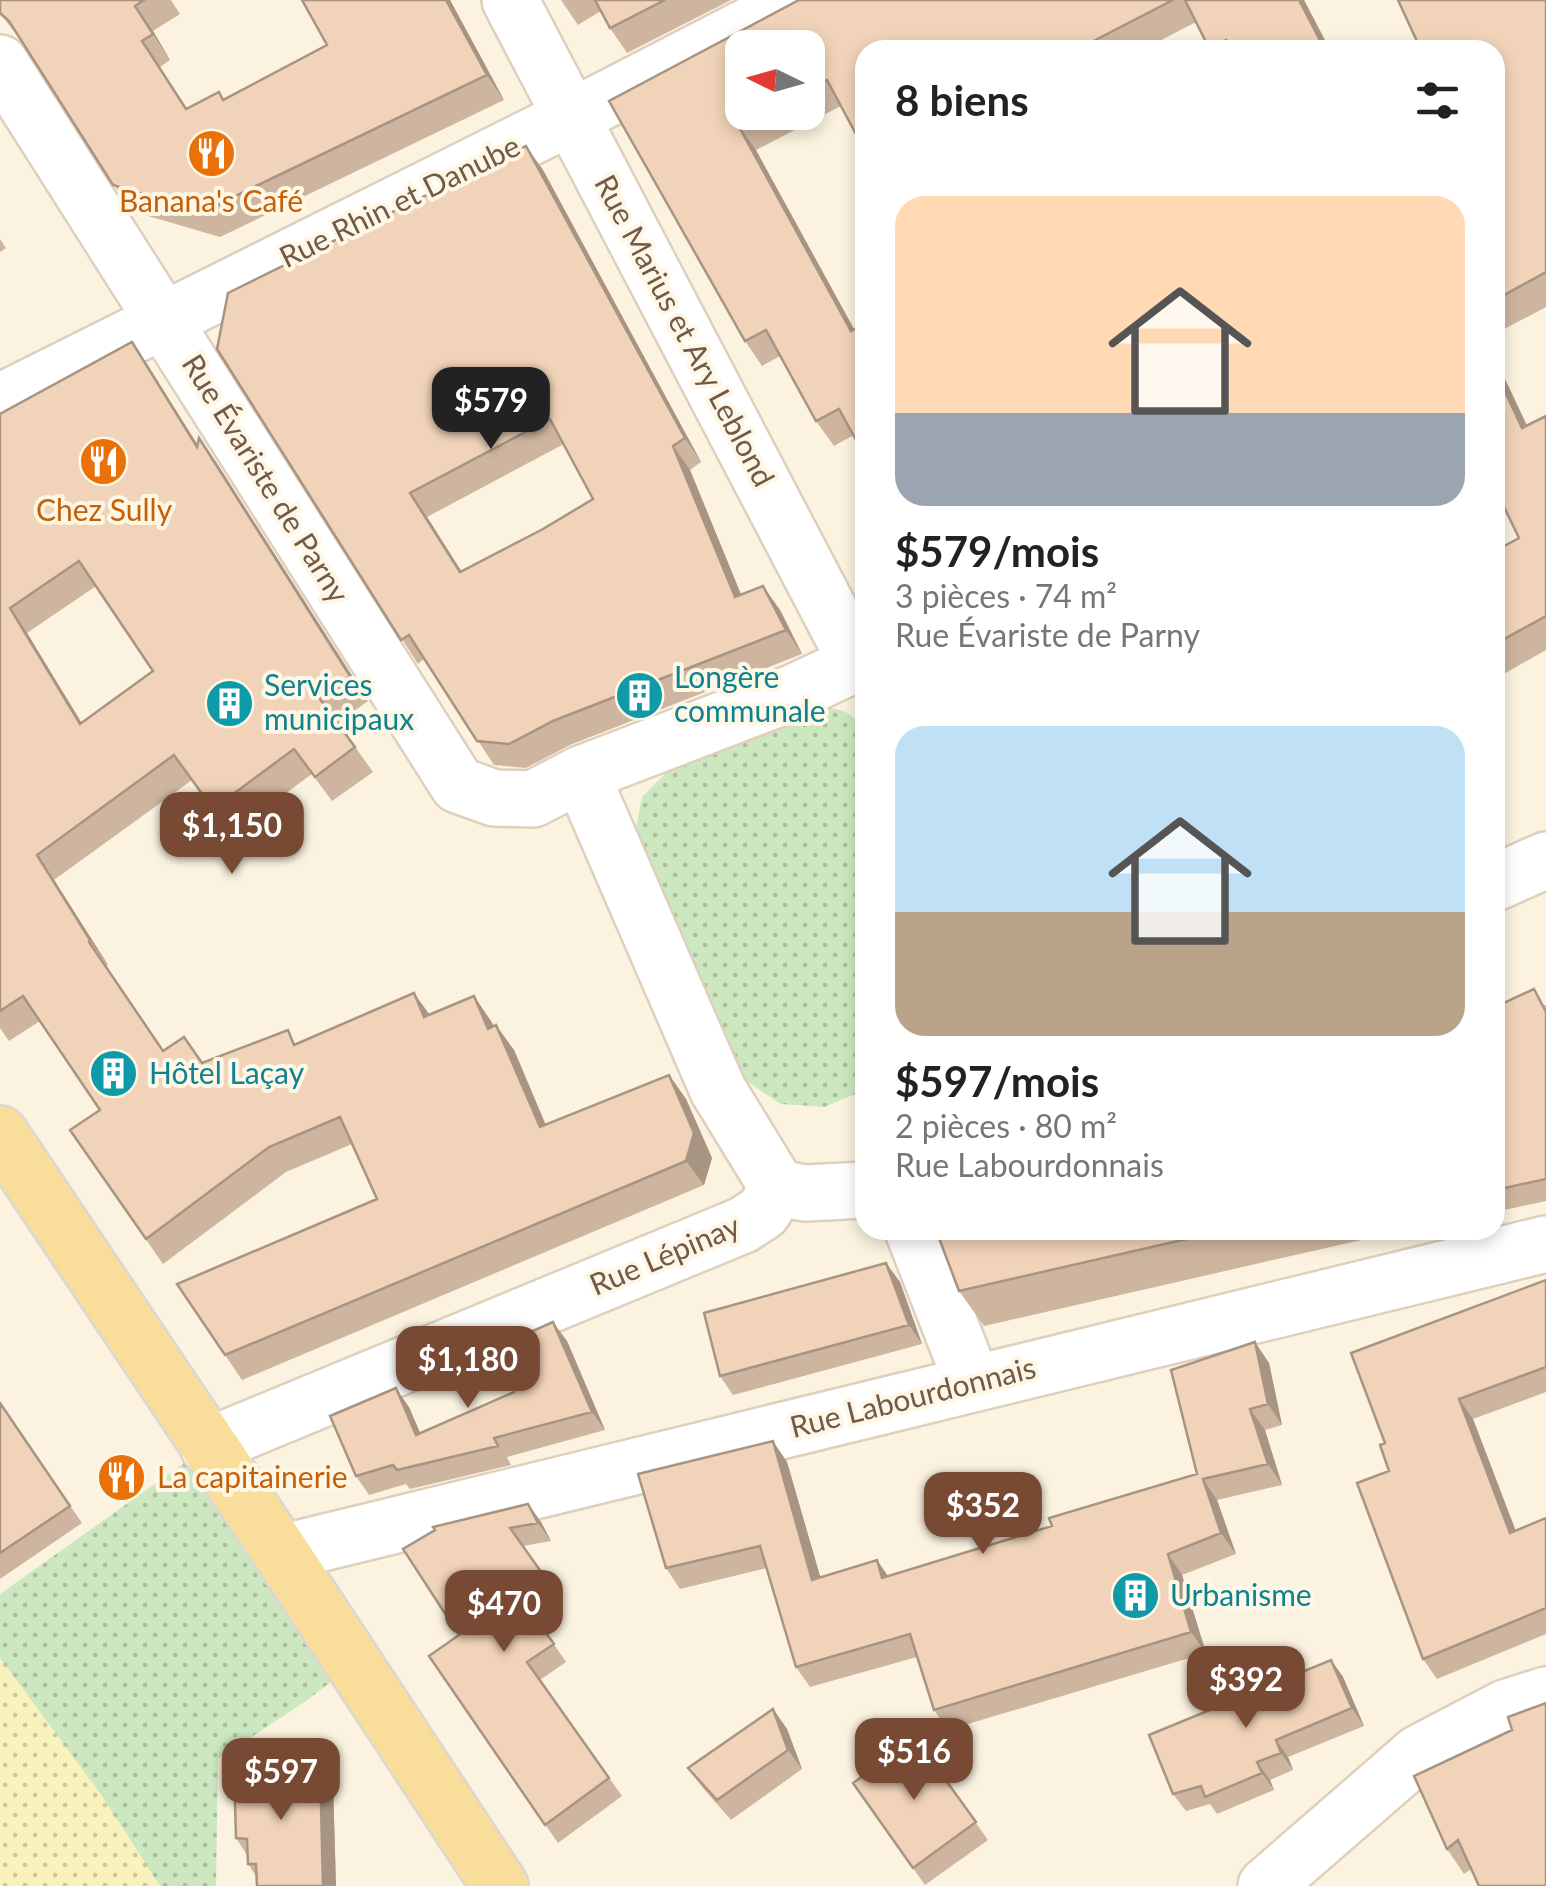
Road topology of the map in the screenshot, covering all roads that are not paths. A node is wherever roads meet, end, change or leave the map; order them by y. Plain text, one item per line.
1 (510, 0) edge
2 (799, 0) edge
3 (0, 63) edge
4 (572, 117) junction
5 (164, 319) junction
6 (0, 402) edge
7 (855, 653) edge
8 (855, 667) edge
9 (581, 774) junction
10 (1546, 860) edge
11 (1505, 878) edge
12 (0, 1134) edge
13 (778, 1188) junction
14 (855, 1190) edge
15 (917, 1240) edge
16 (1546, 1244) edge
17 (1443, 1248) edge
18 (973, 1384) junction
19 (208, 1446) junction
20 (280, 1553) junction
21 (1546, 1695) edge
22 (500, 1886) edge
23 (1266, 1886) edge

1 - 4 street, Rue Marius et Ary Leblond
2 - 4 street, Rue Rhin et Danube
3 - 5 street, Rue Évariste de Parny
4 - 5 street, Rue Rhin et Danube
4 - 7 street, Rue Marius et Ary Leblond
5 - 6 street, Rue Rhin et Danube
5 - 9 street, Rue Évariste de Parny
8 - 9 street, Rue Évariste de Parny
9 - 13 street
10 - 11 street
12 - 19 main road
13 - 14 street
13 - 19 street, Rue Lépinay
15 - 18 street
16 - 17 street, Rue Labourdonnais
17 - 18 street, Rue Labourdonnais
18 - 20 street, Rue Labourdonnais
19 - 20 main road
20 - 22 main road
21 - 23 street

